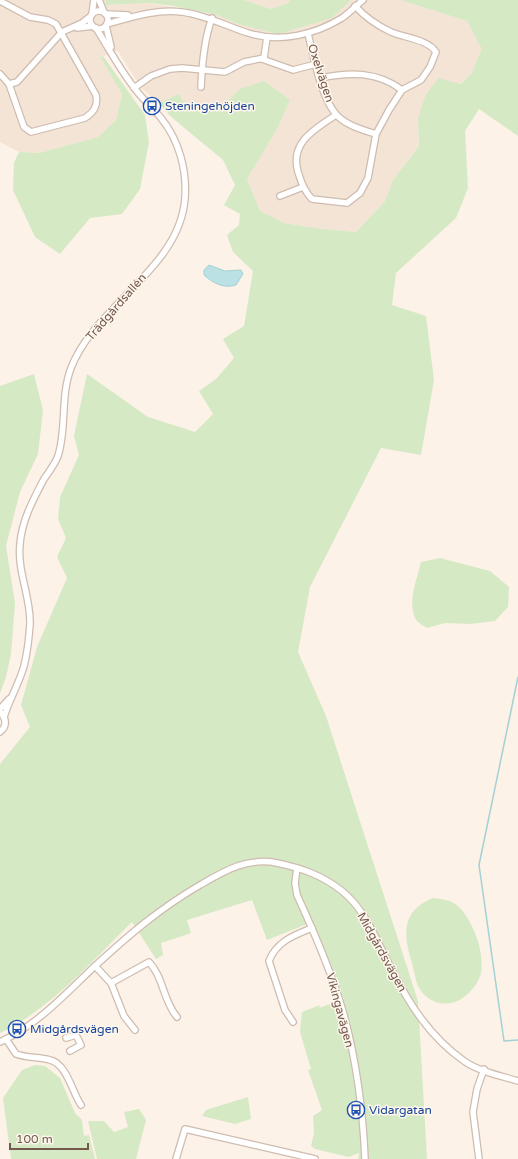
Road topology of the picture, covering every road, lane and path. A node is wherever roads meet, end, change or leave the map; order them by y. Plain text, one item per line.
1 (94, 0) edge
2 (99, 0) edge
3 (363, 0) edge
4 (0, 1) edge
5 (355, 6) junction
6 (105, 13) junction
7 (140, 14) junction
8 (92, 15) junction
9 (212, 18) junction
10 (106, 25) junction
11 (94, 27) junction
12 (72, 28) junction
13 (62, 32) junction
14 (308, 34) junction
15 (267, 37) junction
16 (113, 56) junction
17 (262, 59) junction
18 (316, 64) junction
19 (202, 70) junction
20 (0, 74) edge
21 (320, 78) junction
22 (9, 84) junction
23 (201, 87) dead end
24 (134, 88) junction
25 (402, 90) junction
26 (336, 115) junction
27 (376, 134) junction
28 (303, 187) junction
29 (280, 196) dead end
30 (13, 694) junction
31 (0, 708) edge
32 (0, 712) edge
33 (4, 717) junction
34 (0, 732) edge
35 (297, 868) junction
36 (312, 928) junction
37 (95, 966) junction
38 (111, 983) junction
39 (177, 1017) dead end
40 (293, 1022) dead end
41 (135, 1030) dead end
42 (66, 1038) dead end
43 (6, 1039) junction
44 (0, 1042) edge
45 (70, 1051) dead end
46 (484, 1069) junction
47 (518, 1081) edge
48 (81, 1105) dead end
49 (176, 1159) edge
50 (315, 1159) edge
51 (365, 1159) edge
52 (479, 1159) edge

1 - 8 street
2 - 6 street
3 - 5 street
4 - 13 street
5 - 14 street
5 - 25 street
6 - 7 street
6 - 8 street
6 - 10 street
7 - 9 street
7 - 10 street
8 - 11 street
8 - 12 street
9 - 15 street
9 - 19 street
10 - 11 street
10 - 16 street, Trädgårdsallén
11 - 12 street
11 - 16 street, Trädgårdsallén
12 - 13 street
13 - 22 street
13 - 22 street
14 - 15 street
14 - 18 street, Oxelvägen
15 - 17 street
16 - 24 street, Trädgårdsallén
17 - 18 street
17 - 19 street
18 - 21 street, Oxelvägen
19 - 23 street
19 - 24 street
20 - 22 street
21 - 25 street
21 - 26 street, Oxelvägen
24 - 30 street, Trädgårdsallén
25 - 27 street
26 - 27 street, Oxelvägen
26 - 28 street
27 - 28 street
28 - 29 street
30 - 31 street, Trädgårdsallén
30 - 33 street, Trädgårdsallén
32 - 33 street
33 - 34 street, Trädgårdsallén
35 - 36 street, Vikingavägen
35 - 37 street, Midgårdsvägen
35 - 46 street, Midgårdsvägen
36 - 40 street
36 - 51 street, Vikingavägen
37 - 38 street
37 - 43 street, Midgårdsvägen
38 - 39 street
38 - 41 street
42 - 45 street
43 - 44 street, Midgårdsvägen
43 - 48 street
46 - 47 street, Midgårdsvägen
46 - 52 street
49 - 50 street

